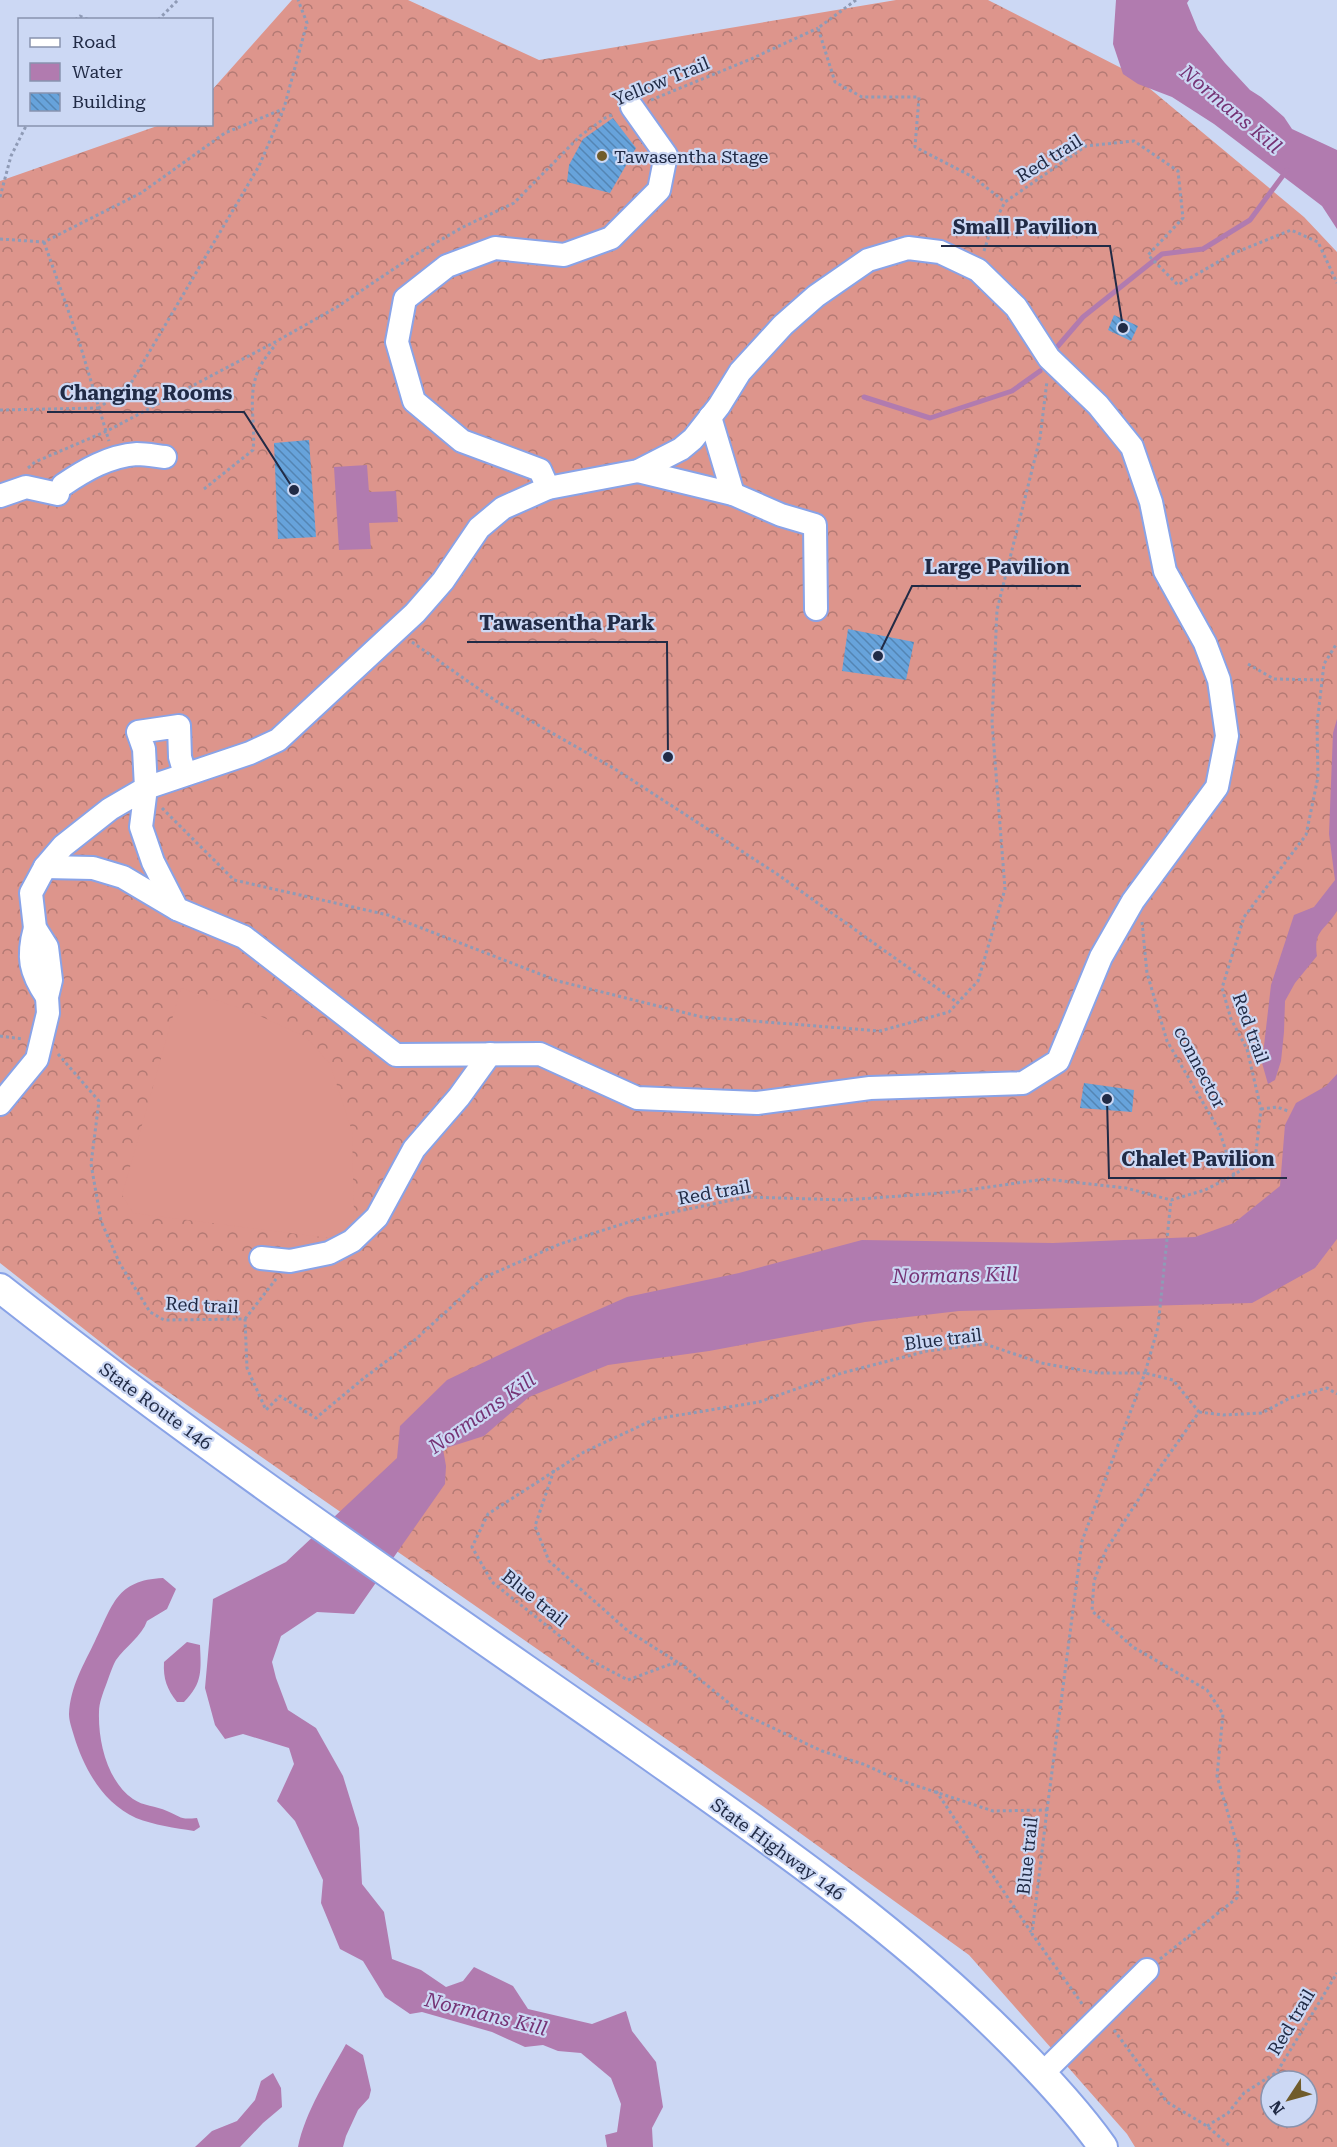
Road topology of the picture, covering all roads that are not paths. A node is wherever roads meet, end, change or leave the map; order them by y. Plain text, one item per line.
1 (632, 107) road end
2 (710, 417) junction
3 (165, 457) dead end
4 (638, 471) junction
5 (548, 488) junction
6 (733, 494) junction
7 (0, 496) edge
8 (816, 609) dead end
9 (185, 774) junction
10 (146, 788) junction
11 (45, 867) junction
12 (177, 909) junction
13 (490, 1054) junction
14 (0, 1104) edge
15 (261, 1258) dead end
16 (0, 1288) edge
17 (417, 1593) joint
18 (1148, 1970) road end
19 (1042, 2073) junction
20 (1102, 2147) edge

1 - 5 lane
2 - 4 lane
2 - 6 lane
2 - 13 lane
3 - 7 lane
4 - 5 lane
4 - 6 lane
5 - 9 lane
6 - 8 lane
9 - 10 lane
9 - 10 lane
10 - 11 lane
10 - 12 lane
11 - 12 lane
11 - 14 lane
12 - 13 lane
13 - 15 lane
16 - 17 main road, State Route 146
17 - 19 main road, State Highway 146
18 - 19 lane
19 - 20 main road, State Highway 146

